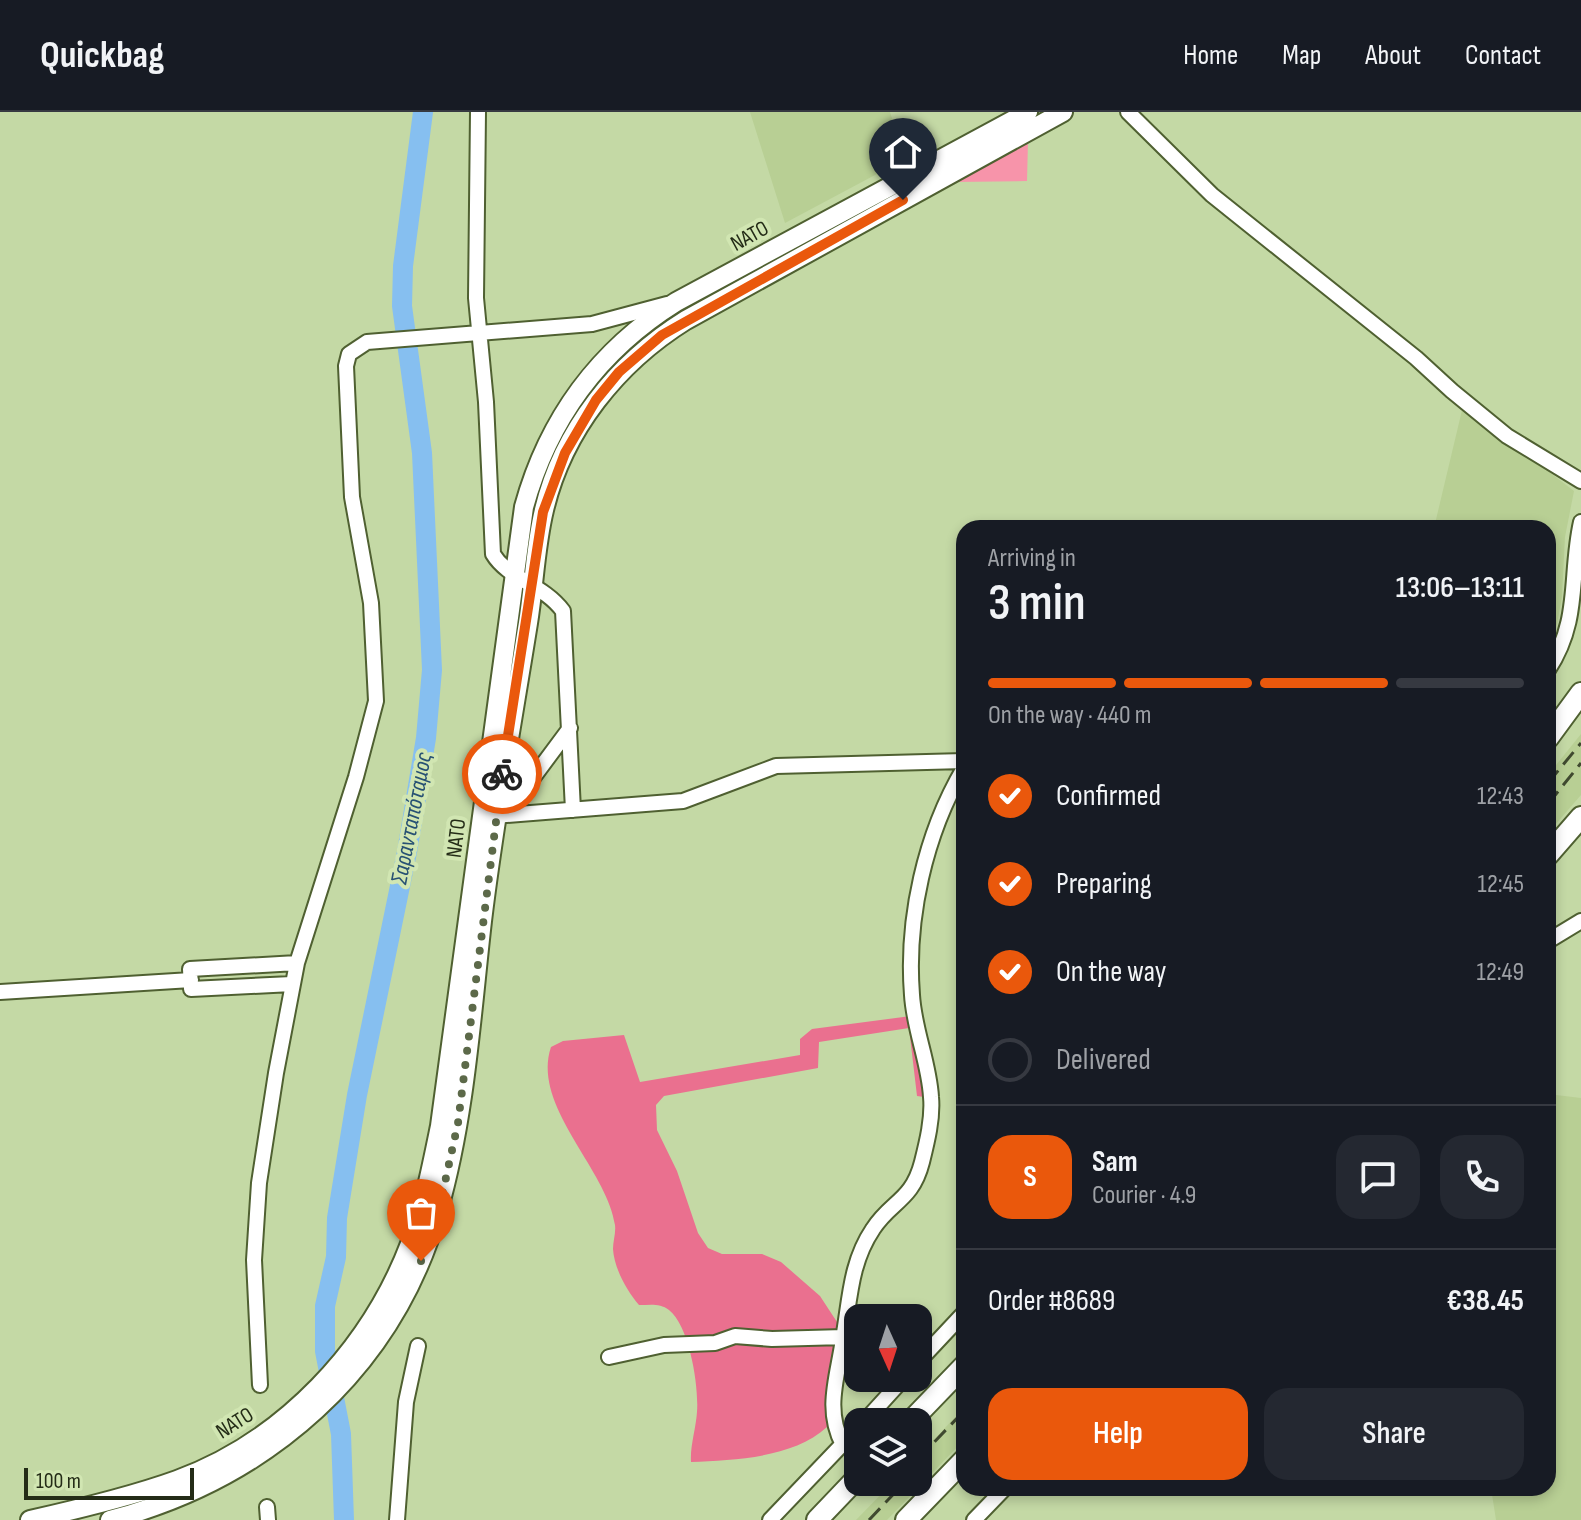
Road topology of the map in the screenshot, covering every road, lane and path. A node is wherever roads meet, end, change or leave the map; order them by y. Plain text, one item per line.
1 (478, 112) edge
2 (1028, 112) edge
3 (1063, 112) edge
4 (1128, 112) edge
5 (676, 302) junction
6 (482, 334) junction
7 (1581, 481) edge
8 (1581, 522) edge
9 (513, 573) junction
10 (533, 583) junction
11 (1556, 658) edge
12 (1581, 693) edge
13 (1556, 727) edge
14 (570, 728) junction
15 (956, 761) edge
16 (956, 783) edge
17 (573, 810) junction
18 (515, 813) junction
19 (494, 816) junction
20 (1581, 817) edge
21 (1556, 846) edge
22 (1581, 921) edge
23 (1556, 936) edge
24 (297, 963) junction
25 (191, 979) junction
26 (292, 984) junction
27 (0, 992) edge
28 (848, 1304) edge
29 (956, 1322) edge
30 (373, 1334) junction
31 (844, 1337) joint
32 (418, 1346) dead end
33 (932, 1347) edge
34 (609, 1357) dead end
35 (956, 1374) edge
36 (260, 1385) dead end
37 (891, 1392) edge
38 (877, 1408) edge
39 (924, 1408) edge
40 (287, 1426) junction
41 (843, 1445) joint
42 (956, 1468) edge
43 (844, 1492) edge
44 (997, 1496) edge
45 (30, 1520) edge
46 (110, 1520) edge
47 (397, 1520) edge
48 (770, 1520) edge
49 (817, 1520) edge
50 (906, 1520) edge
51 (974, 1520) edge

1 - 6 street
2 - 5 main road, ΝΑΤΟ
3 - 10 main road, ΝΑΤΟ
4 - 7 street
5 - 6 street
5 - 9 main road, ΝΑΤΟ
6 - 9 street
6 - 24 street
8 - 11 street
9 - 10 street
9 - 30 main road, ΝΑΤΟ
10 - 14 street
10 - 19 main road, ΝΑΤΟ
12 - 13 highway
14 - 17 street
14 - 18 street
15 - 17 street
16 - 28 street
17 - 18 street
18 - 19 street
19 - 30 main road, ΝΑΤΟ
20 - 21 highway
22 - 23 street
24 - 25 street
24 - 26 street
25 - 26 street
25 - 27 street
26 - 36 street
29 - 33 street
30 - 40 main road, ΝΑΤΟ
31 - 34 street
31 - 41 street
32 - 47 street
35 - 39 highway
37 - 38 street
40 - 45 main road, ΝΑΤΟ
40 - 46 main road, ΝΑΤΟ
41 - 48 street
42 - 50 highway
43 - 49 highway
44 - 51 street

